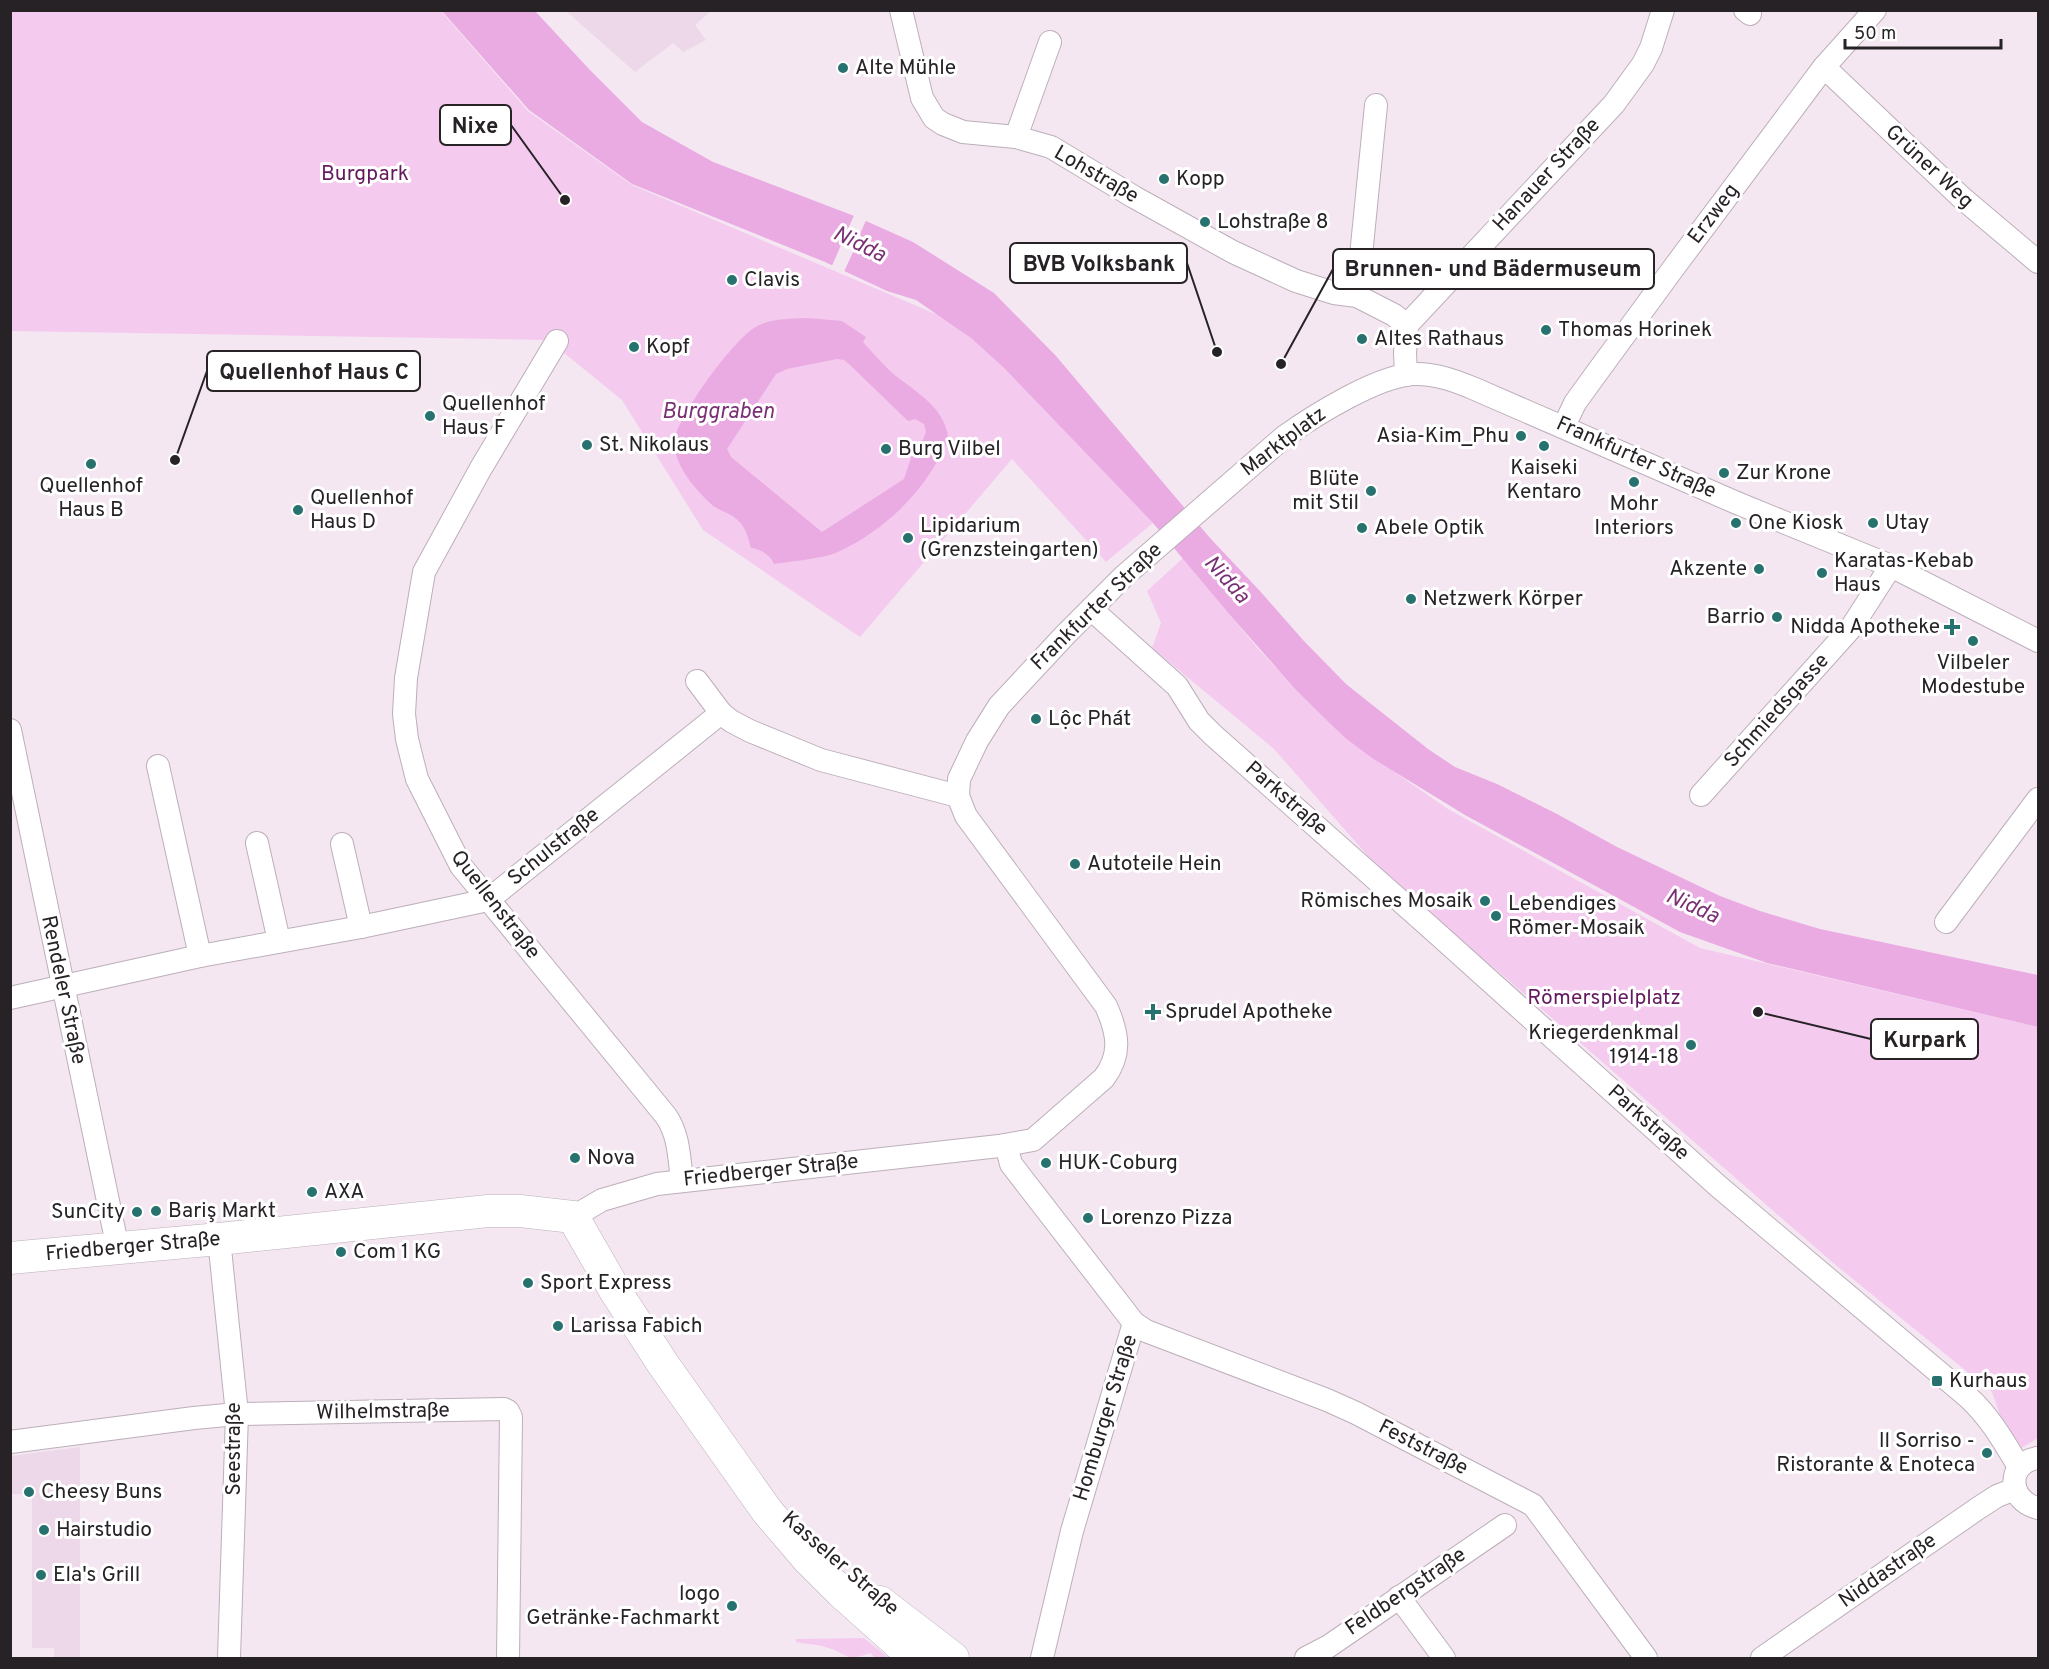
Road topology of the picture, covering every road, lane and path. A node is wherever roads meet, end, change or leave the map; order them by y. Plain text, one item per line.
1 (901, 10) edge
2 (1663, 10) edge
3 (1875, 10) edge
4 (1050, 42) dead end
5 (1824, 68) junction
6 (1376, 105) dead end
7 (1016, 137) junction
8 (2038, 262) edge
9 (1357, 296) junction
10 (1407, 325) junction
11 (557, 341) dead end
12 (1406, 375) junction
13 (1358, 393) joint
14 (1569, 429) junction
15 (1215, 497) joint
16 (1891, 566) junction
17 (1091, 609) junction
18 (2038, 641) edge
19 (697, 681) dead end
20 (721, 713) junction
21 (10, 730) edge
22 (13, 761) edge
23 (158, 766) dead end
24 (1701, 795) dead end
25 (958, 796) junction
26 (2038, 799) edge
27 (257, 843) dead end
28 (342, 844) dead end
29 (488, 900) junction
30 (1946, 922) dead end
31 (361, 927) junction
32 (279, 941) junction
33 (200, 956) junction
34 (62, 987) junction
35 (10, 998) edge
36 (1006, 1145) junction
37 (682, 1180) junction
38 (573, 1217) junction
39 (219, 1239) junction
40 (118, 1249) junction
41 (10, 1258) edge
42 (1134, 1323) junction
43 (237, 1414) junction
44 (10, 1442) edge
45 (734, 1462) junction
46 (2029, 1462) edge
47 (2015, 1489) junction
48 (2038, 1509) edge
49 (1506, 1525) dead end
50 (1399, 1597) junction
51 (229, 1659) edge
52 (508, 1659) edge
53 (915, 1659) edge
54 (953, 1659) edge
55 (1042, 1659) edge
56 (1306, 1659) edge
57 (1444, 1659) edge
58 (1646, 1659) edge
59 (1762, 1659) edge

1 - 7 street, Lohstraße
2 - 10 street, Hanauer Straße
3 - 5 street, Erzweg
4 - 7 street
5 - 8 street, Grüner Weg
5 - 14 street, Erzweg
6 - 9 street
7 - 9 street, Lohstraße
9 - 10 street
10 - 12 street
11 - 29 street, Quellenstraße
12 - 13 street, Frankfurter Straße
12 - 14 street, Frankfurter Straße
13 - 15 street, Marktplatz
14 - 16 street, Frankfurter Straße
15 - 17 street, Frankfurter Straße
16 - 18 street, Frankfurter Straße
16 - 24 street, Schmiedsgasse
17 - 25 street, Frankfurter Straße
17 - 46 street, Parkstraße
19 - 20 street
20 - 25 street
20 - 29 street, Schulstraße
21 - 22 street, Rendeler Straße
22 - 34 street, Rendeler Straße
23 - 33 street
25 - 36 street, Friedberger Straße
26 - 30 street
27 - 32 street
28 - 31 street
29 - 31 street, Schulstraße
29 - 37 street, Quellenstraße
31 - 32 street, Schulstraße
32 - 33 street, Schulstraße
33 - 34 street, Schulstraße
34 - 35 street, Schulstraße
34 - 40 street, Rendeler Straße
36 - 37 street, Friedberger Straße
36 - 42 street, Homburger Straße
37 - 38 street, Friedberger Straße
38 - 39 main road, Friedberger Straße
38 - 45 main road, Kasseler Straße
39 - 40 main road, Friedberger Straße
39 - 43 street, Seestraße
40 - 41 main road, Friedberger Straße
42 - 55 street, Homburger Straße
42 - 58 street, Feststraße
43 - 44 street, Wilhelmstraße
43 - 51 street, Seestraße
43 - 52 street, Wilhelmstraße
45 - 53 main road, Kasseler Straße
45 - 54 main road, Kasseler Straße
46 - 47 street
47 - 48 street
47 - 59 street, Niddastraße
49 - 50 street, Feldbergstraße
50 - 56 street, Feldbergstraße
50 - 57 street

